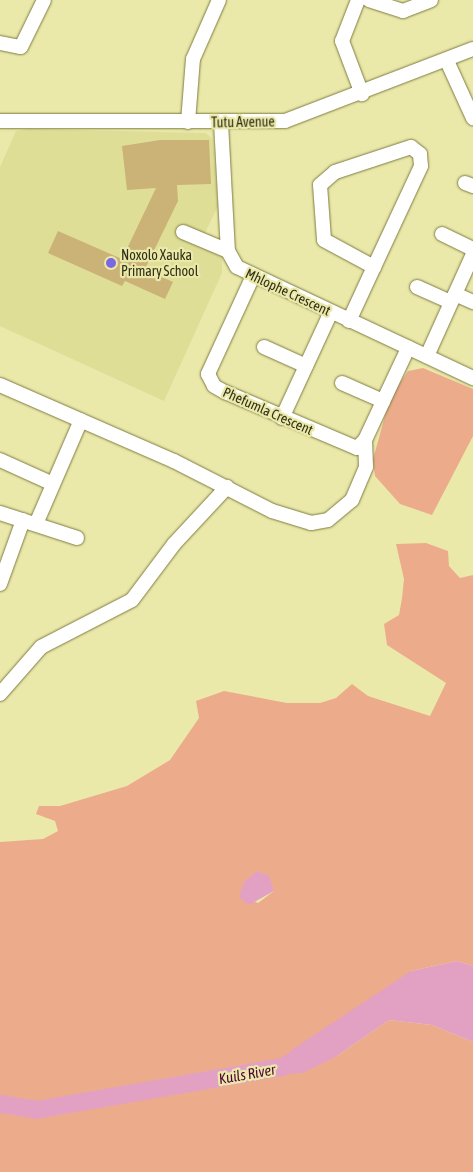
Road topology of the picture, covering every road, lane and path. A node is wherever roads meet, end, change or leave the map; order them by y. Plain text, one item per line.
1 (43, 0) edge
2 (219, 0) edge
3 (358, 0) edge
4 (369, 0) edge
5 (431, 0) edge
6 (0, 43) edge
7 (473, 49) edge
8 (447, 61) junction
9 (362, 94) junction
10 (473, 118) edge
11 (0, 121) edge
12 (188, 122) junction
13 (221, 123) junction
14 (184, 232) dead end
15 (442, 234) dead end
16 (473, 249) edge
17 (228, 251) junction
18 (473, 254) edge
19 (374, 267) junction
20 (253, 276) junction
21 (417, 286) dead end
22 (453, 298) junction
23 (473, 302) edge
24 (331, 312) junction
25 (349, 321) junction
26 (264, 347) dead end
27 (408, 348) junction
28 (427, 356) junction
29 (306, 366) junction
30 (473, 378) edge
31 (342, 383) dead end
32 (0, 384) edge
33 (382, 401) junction
34 (282, 418) junction
35 (81, 420) junction
36 (365, 440) junction
37 (0, 460) edge
38 (53, 484) junction
39 (227, 487) junction
40 (0, 513) edge
41 (30, 522) junction
42 (77, 538) dead end
43 (0, 584) edge
44 (0, 694) edge

1 - 6 street
2 - 12 street
3 - 9 street
4 - 5 street
7 - 8 street, Tutu Avenue
8 - 9 street, Tutu Avenue
8 - 10 street
9 - 13 street, Tutu Avenue
11 - 12 street, Tutu Avenue
12 - 13 street, Tutu Avenue
13 - 17 street
14 - 17 street
15 - 16 street
17 - 20 street, Mhlophe Crescent
18 - 22 street
19 - 19 street
19 - 25 street
20 - 24 street, Mhlophe Crescent
20 - 34 street, Phefumla Crescent
21 - 22 street
22 - 23 street
22 - 28 street
24 - 25 street, Mhlophe Crescent
24 - 29 street
25 - 27 street, Mhlophe Crescent
26 - 29 street
27 - 28 street, Mhlophe Crescent
27 - 33 street
28 - 30 street, Mhlophe Crescent
29 - 34 street
31 - 33 street
32 - 35 street
33 - 36 street
34 - 36 street, Phefumla Crescent
35 - 38 street
35 - 39 street
36 - 39 street
37 - 38 street
38 - 41 street
39 - 44 street
40 - 41 street
41 - 42 street
41 - 43 street

